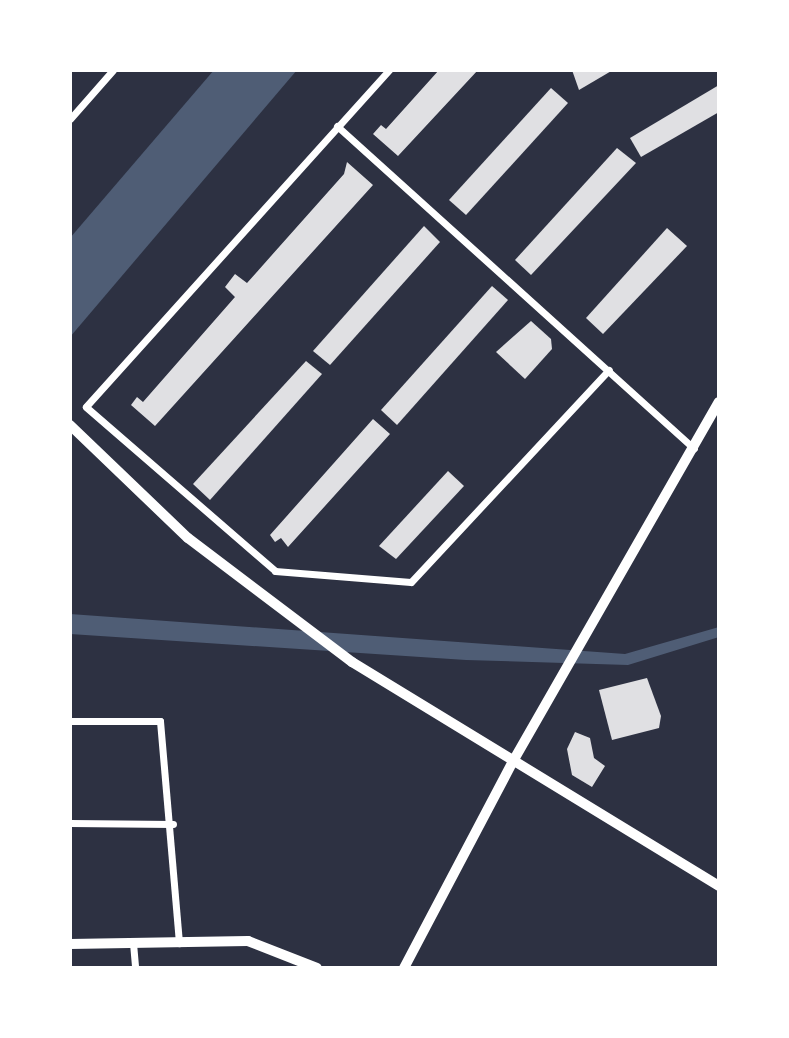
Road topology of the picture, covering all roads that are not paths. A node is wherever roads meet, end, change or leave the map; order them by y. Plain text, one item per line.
1 (113, 70) edge
2 (389, 70) edge
3 (70, 119) edge
4 (337, 126) junction
5 (608, 370) junction
6 (719, 402) edge
7 (70, 425) edge
8 (694, 449) junction
9 (70, 721) edge
10 (512, 763) junction
11 (70, 823) edge
12 (173, 824) junction
13 (719, 886) edge
14 (134, 943) junction
15 (179, 943) junction
16 (70, 944) edge
17 (135, 968) edge
18 (317, 968) edge
19 (404, 968) edge

1 - 3 street
2 - 4 street
4 - 5 street
4 - 5 street
5 - 8 street
6 - 8 street
7 - 10 street
8 - 10 street
9 - 12 street
10 - 13 street
10 - 19 street
11 - 12 street
12 - 15 street
14 - 15 street
14 - 16 street
14 - 17 street
15 - 18 street

